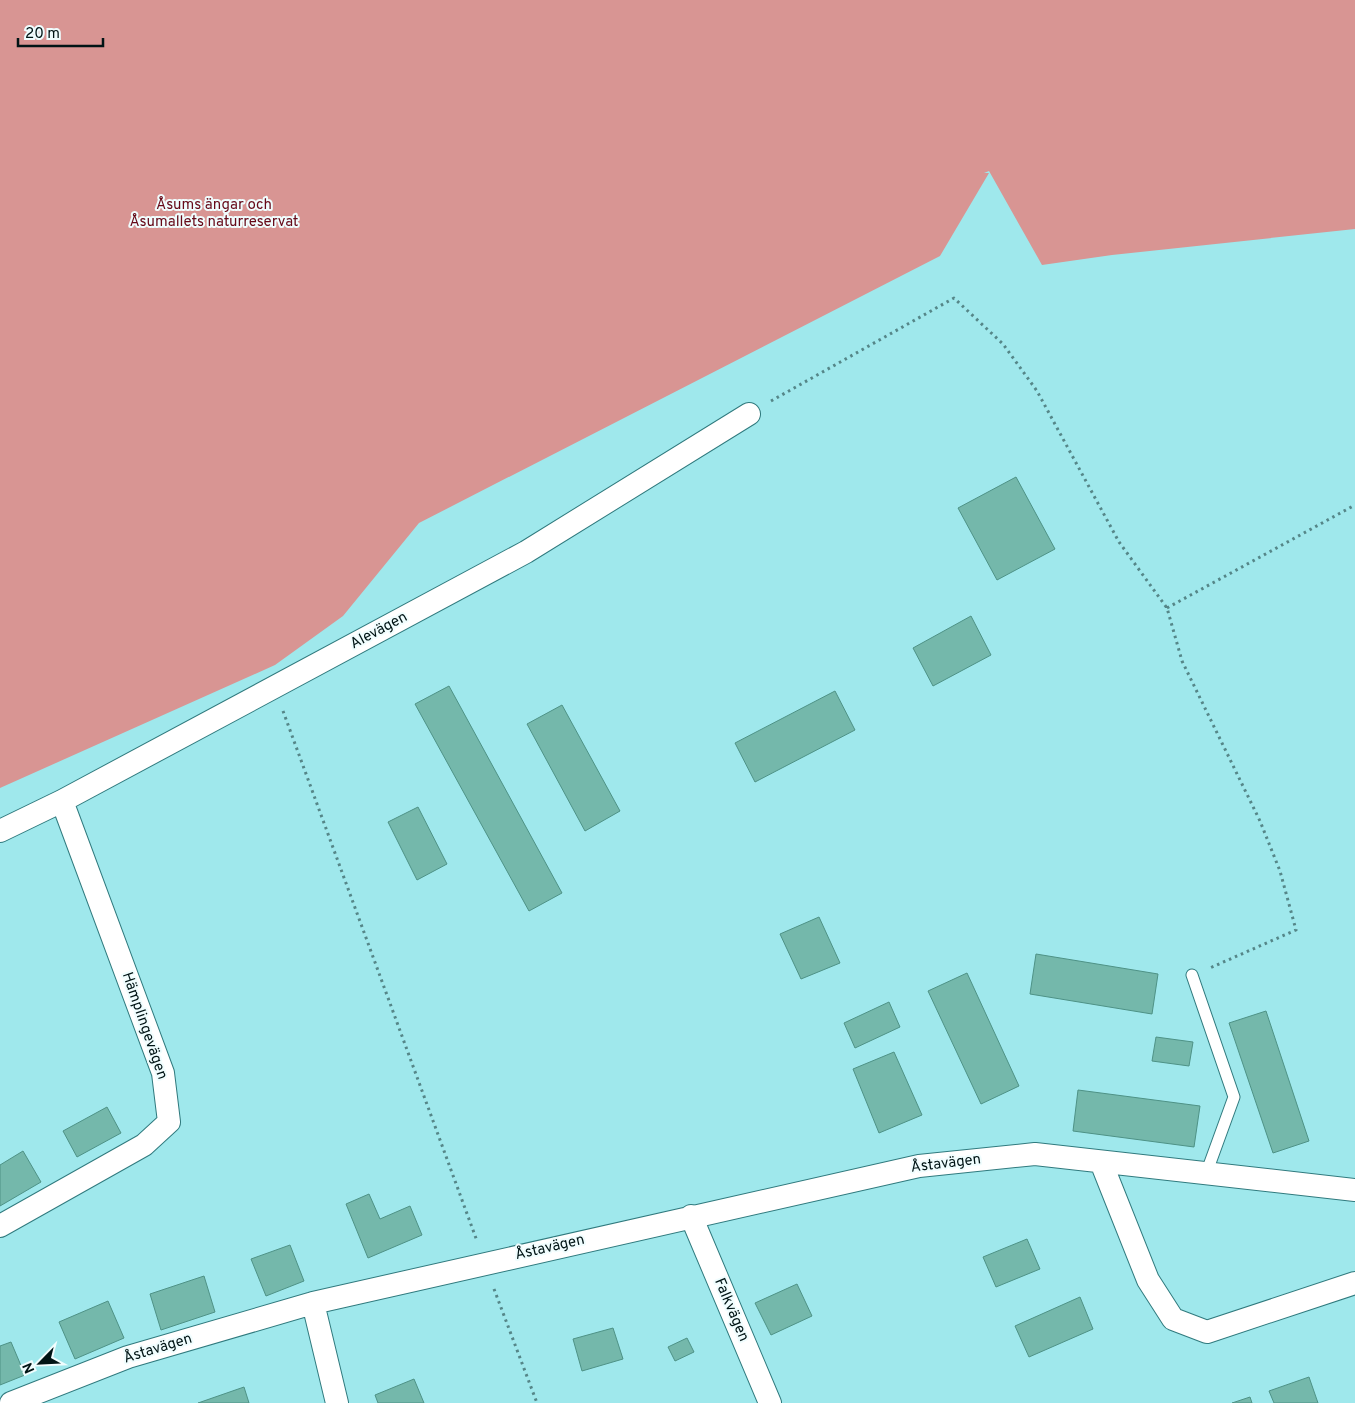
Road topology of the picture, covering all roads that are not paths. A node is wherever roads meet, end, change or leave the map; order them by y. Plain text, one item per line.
1 (748, 414) road end
2 (62, 801) junction
3 (0, 830) edge
4 (1192, 975) road end
5 (1101, 1162) junction
6 (1206, 1174) junction
7 (1355, 1190) edge
8 (691, 1216) junction
9 (0, 1226) edge
10 (1355, 1283) edge
11 (313, 1303) junction
12 (11, 1403) edge
13 (337, 1403) edge
14 (770, 1403) edge

1 - 2 street, Alevägen
2 - 3 street, Alevägen
2 - 9 street, Hämplingevägen
4 - 6 lane
5 - 6 street, Åstavägen
5 - 8 street, Åstavägen
5 - 10 street
6 - 7 street, Åstavägen
8 - 11 street, Åstavägen
8 - 14 street, Falkvägen
11 - 12 street, Åstavägen
11 - 13 street

